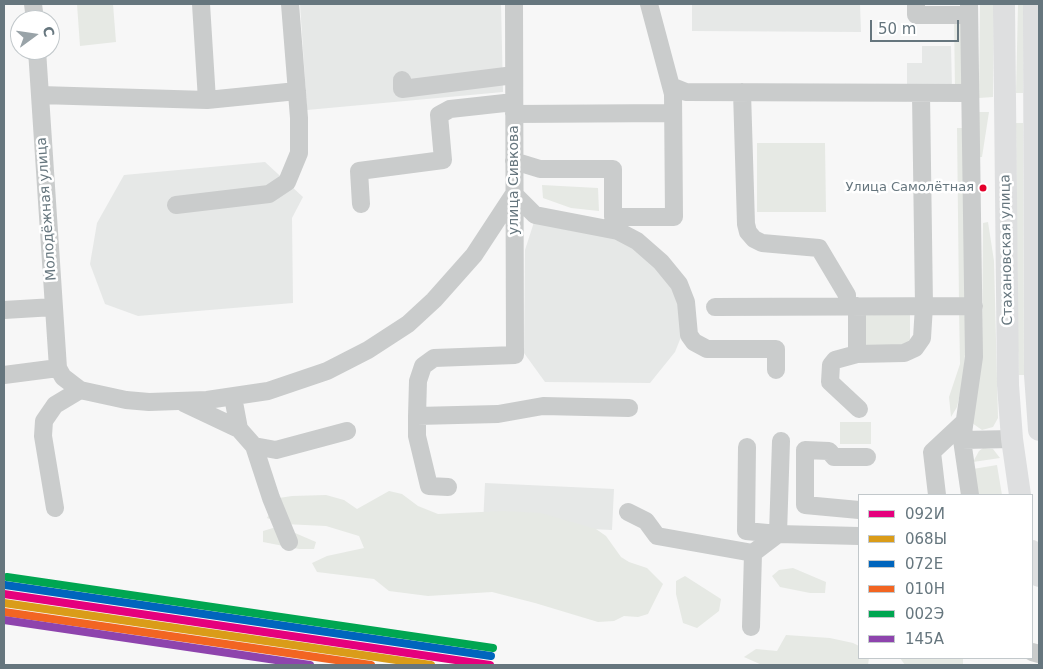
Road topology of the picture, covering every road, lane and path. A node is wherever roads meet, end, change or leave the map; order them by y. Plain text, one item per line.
1 (200, 4) edge
2 (290, 4) edge
3 (514, 4) edge
4 (649, 4) edge
5 (916, 4) edge
6 (1004, 4) edge
7 (1034, 4) edge
8 (969, 9) edge
9 (38, 60) edge
10 (514, 75) junction
11 (402, 80) dead end
12 (671, 86) junction
13 (297, 91) junction
14 (742, 92) junction
15 (970, 93) junction
16 (921, 94) junction
17 (40, 95) junction
18 (207, 100) junction
19 (514, 108) junction
20 (673, 113) junction
21 (514, 161) junction
22 (514, 194) junction
23 (361, 204) dead end
24 (176, 205) dead end
25 (54, 306) junction
26 (852, 306) junction
27 (924, 306) junction
28 (974, 306) junction
29 (715, 307) dead end
30 (4, 310) edge
31 (857, 354) junction
32 (58, 368) junction
33 (776, 370) dead end
34 (4, 374) edge
35 (80, 390) junction
36 (233, 397) junction
37 (182, 402) junction
38 (628, 408) dead end
39 (859, 409) dead end
40 (417, 416) junction
41 (1039, 416) edge
42 (963, 422) junction
43 (239, 429) junction
44 (347, 432) dead end
45 (1012, 439) junction
46 (962, 440) junction
47 (781, 441) dead end
48 (254, 446) junction
49 (747, 447) dead end
50 (867, 457) dead end
51 (448, 487) dead end
52 (937, 494) edge
53 (970, 494) edge
54 (1020, 494) edge
55 (55, 508) dead end
56 (858, 510) edge
57 (628, 512) dead end
58 (778, 534) junction
59 (858, 536) edge
60 (289, 542) dead end
61 (753, 553) junction
62 (1033, 555) edge
63 (1039, 576) edge
64 (751, 627) dead end

1 - 18 street
2 - 13 street
3 - 10 street, улица Сивкова
4 - 12 street
5 - 8 street
6 - 45 main road, Стахановская улица
7 - 41 main road, Стахановская улица
8 - 15 street
9 - 17 street, Молодёжная улица
10 - 11 street
10 - 19 street, улица Сивкова
12 - 14 street
12 - 20 street
13 - 18 street
13 - 24 street
14 - 16 street
14 - 26 street
15 - 16 street
15 - 28 street
16 - 27 street
17 - 18 street
17 - 25 street, Молодёжная улица
19 - 20 street
19 - 21 street, улица Сивкова
19 - 23 street
20 - 21 street
21 - 22 street, улица Сивкова
22 - 33 street
22 - 36 street
22 - 40 street, улица Сивкова
25 - 30 street
25 - 32 street, Молодёжная улица
26 - 27 street
26 - 29 street
26 - 31 street
27 - 28 street
27 - 31 street
28 - 42 street
31 - 39 street
32 - 34 street
32 - 35 street
35 - 37 street
35 - 55 street
36 - 37 street
36 - 43 street
37 - 43 street
38 - 40 street
40 - 51 street
42 - 46 street
42 - 52 street
43 - 48 street
44 - 48 street
45 - 46 street
45 - 54 main road, Стахановская улица
46 - 53 street
47 - 58 street
48 - 60 street
49 - 58 street
50 - 56 street
57 - 61 street
58 - 59 street
58 - 61 street
61 - 64 street
62 - 63 main road

